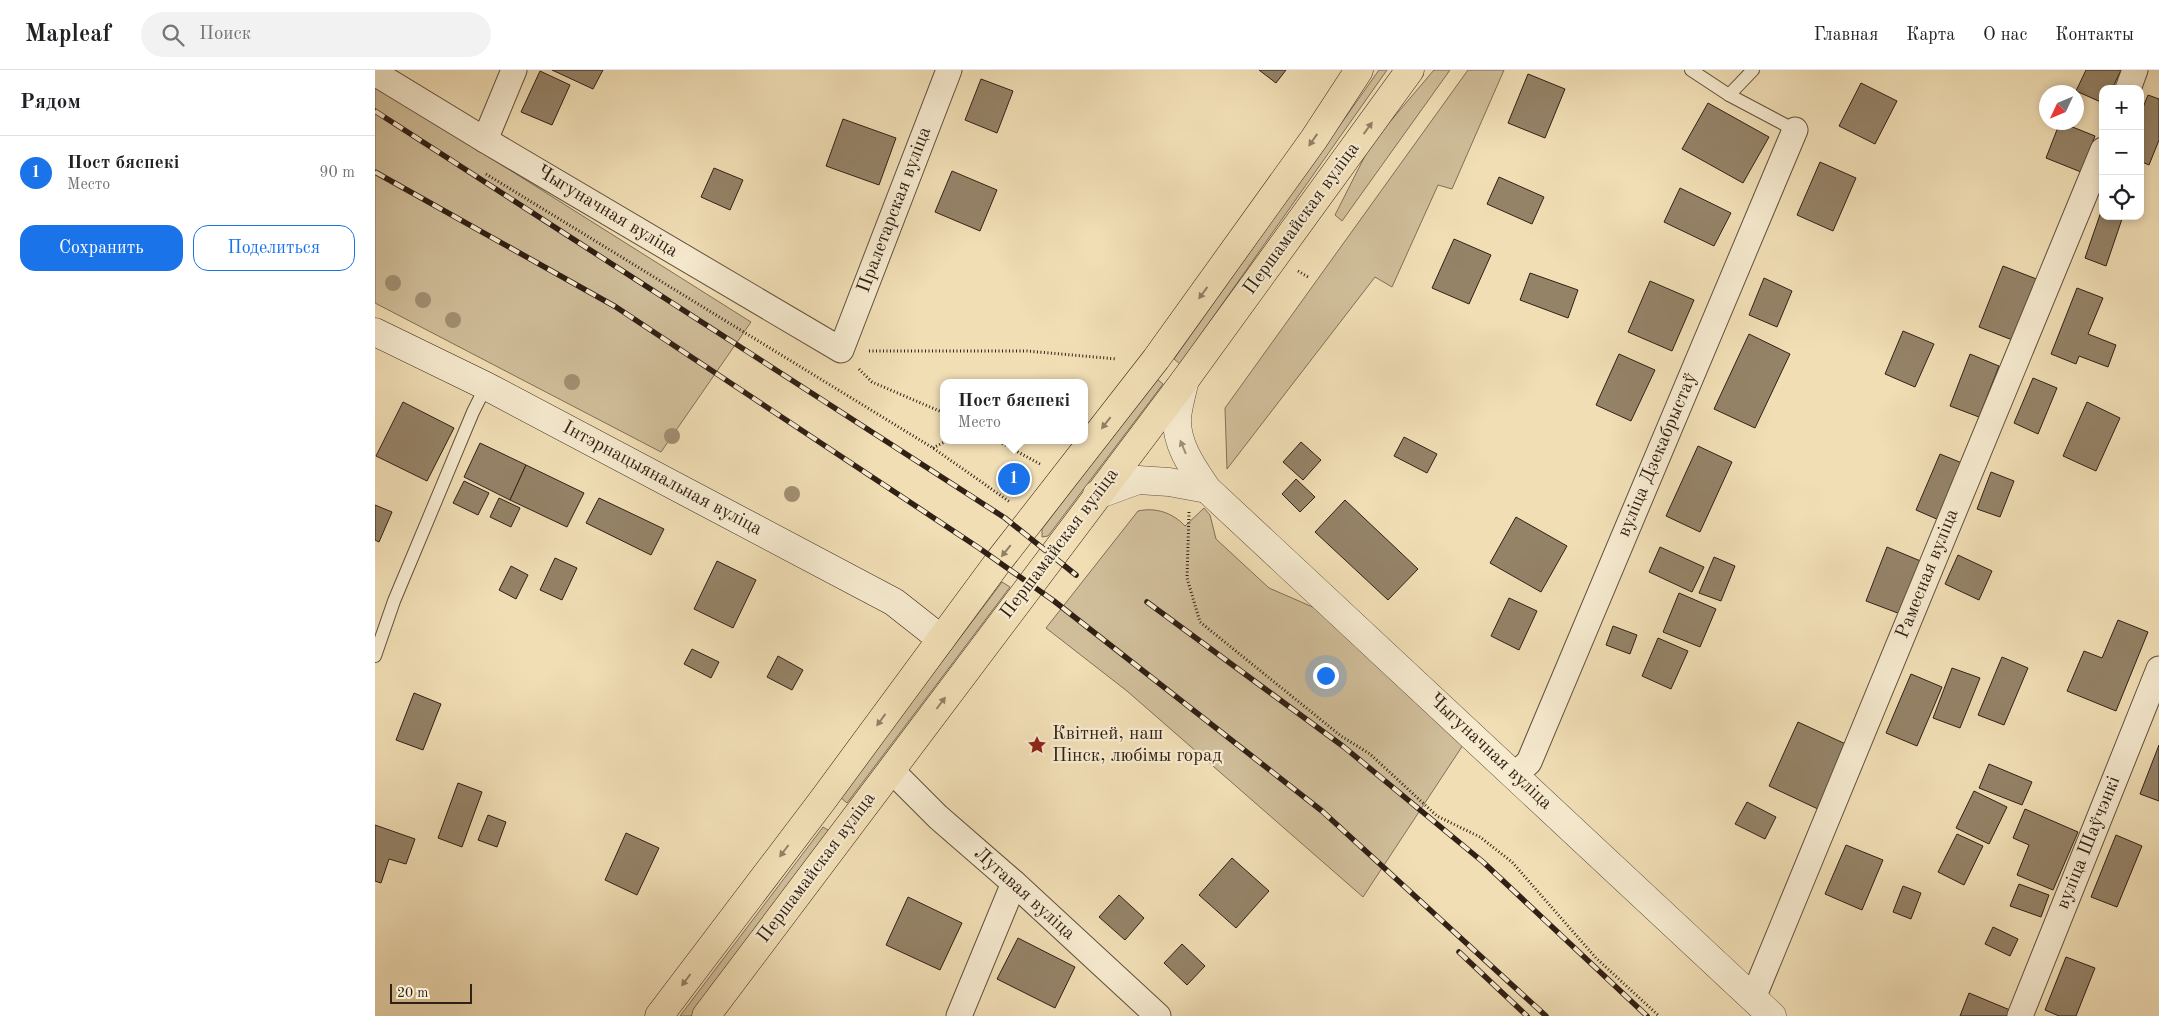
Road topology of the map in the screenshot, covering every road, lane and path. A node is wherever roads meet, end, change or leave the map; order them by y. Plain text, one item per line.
1 (514, 70) edge
2 (949, 70) edge
3 (1359, 70) edge
4 (1410, 70) edge
5 (1691, 70) edge
6 (1753, 70) edge
7 (2135, 70) edge
8 (375, 73) edge
9 (2129, 85) edge
10 (1729, 95) junction
11 (1795, 130) joint
12 (485, 140) junction
13 (2099, 160) edge
14 (477, 169) dead end
15 (375, 332) edge
16 (841, 350) junction
17 (1117, 359) dead end
18 (1185, 380) junction
19 (486, 386) junction
20 (940, 411) edge
21 (940, 444) edge
22 (1002, 444) edge
23 (933, 448) junction
24 (1043, 466) dead end
25 (1207, 489) junction
26 (1097, 495) junction
27 (1015, 506) dead end
28 (1189, 509) dead end
29 (941, 639) junction
30 (375, 656) edge
31 (2159, 670) edge
32 (891, 770) junction
33 (1515, 775) junction
34 (1013, 883) junction
35 (1763, 1007) edge
36 (659, 1016) edge
37 (706, 1016) edge
38 (959, 1016) edge
39 (1158, 1016) edge
40 (1659, 1016) edge
41 (2020, 1016) edge

1 - 12 street
2 - 16 street, Пралетарская вуліца
3 -> 29 main road, Першамайская вуліца
18 -> 4 main road, Першамайская вуліца
5 - 10 lane
6 - 10 lane
7 - 9 street
8 - 12 street, Чыгуначная вуліца
10 - 11 lane
11 - 33 street, вуліца Дзекабрыстаў
12 - 16 street, Чыгуначная вуліца
13 - 35 street, Рамесная вуліца
14 - 23 path
15 - 19 street, Інтэрнацыянальная вуліца
16 - 17 path
16 - 20 path
25 -> 18 street, Чыгуначная вуліца
18 - 26 main road, Першамайская вуліца
19 - 29 street, Інтэрнацыянальная вуліца
19 - 30 lane
21 - 23 path
22 - 24 path
23 - 27 path
25 - 26 street
25 - 33 street, Чыгуначная вуліца
32 -> 26 main road, Першамайская вуліца
28 - 40 path
29 -> 36 main road, Першамайская вуліца
31 - 41 street, вуліца Шаўчэнкі
32 - 34 street, Лугавая вуліца
32 - 37 main road, Першамайская вуліца
33 - 35 street, Чыгуначная вуліца
34 - 38 street
34 - 39 street, Лугавая вуліца

